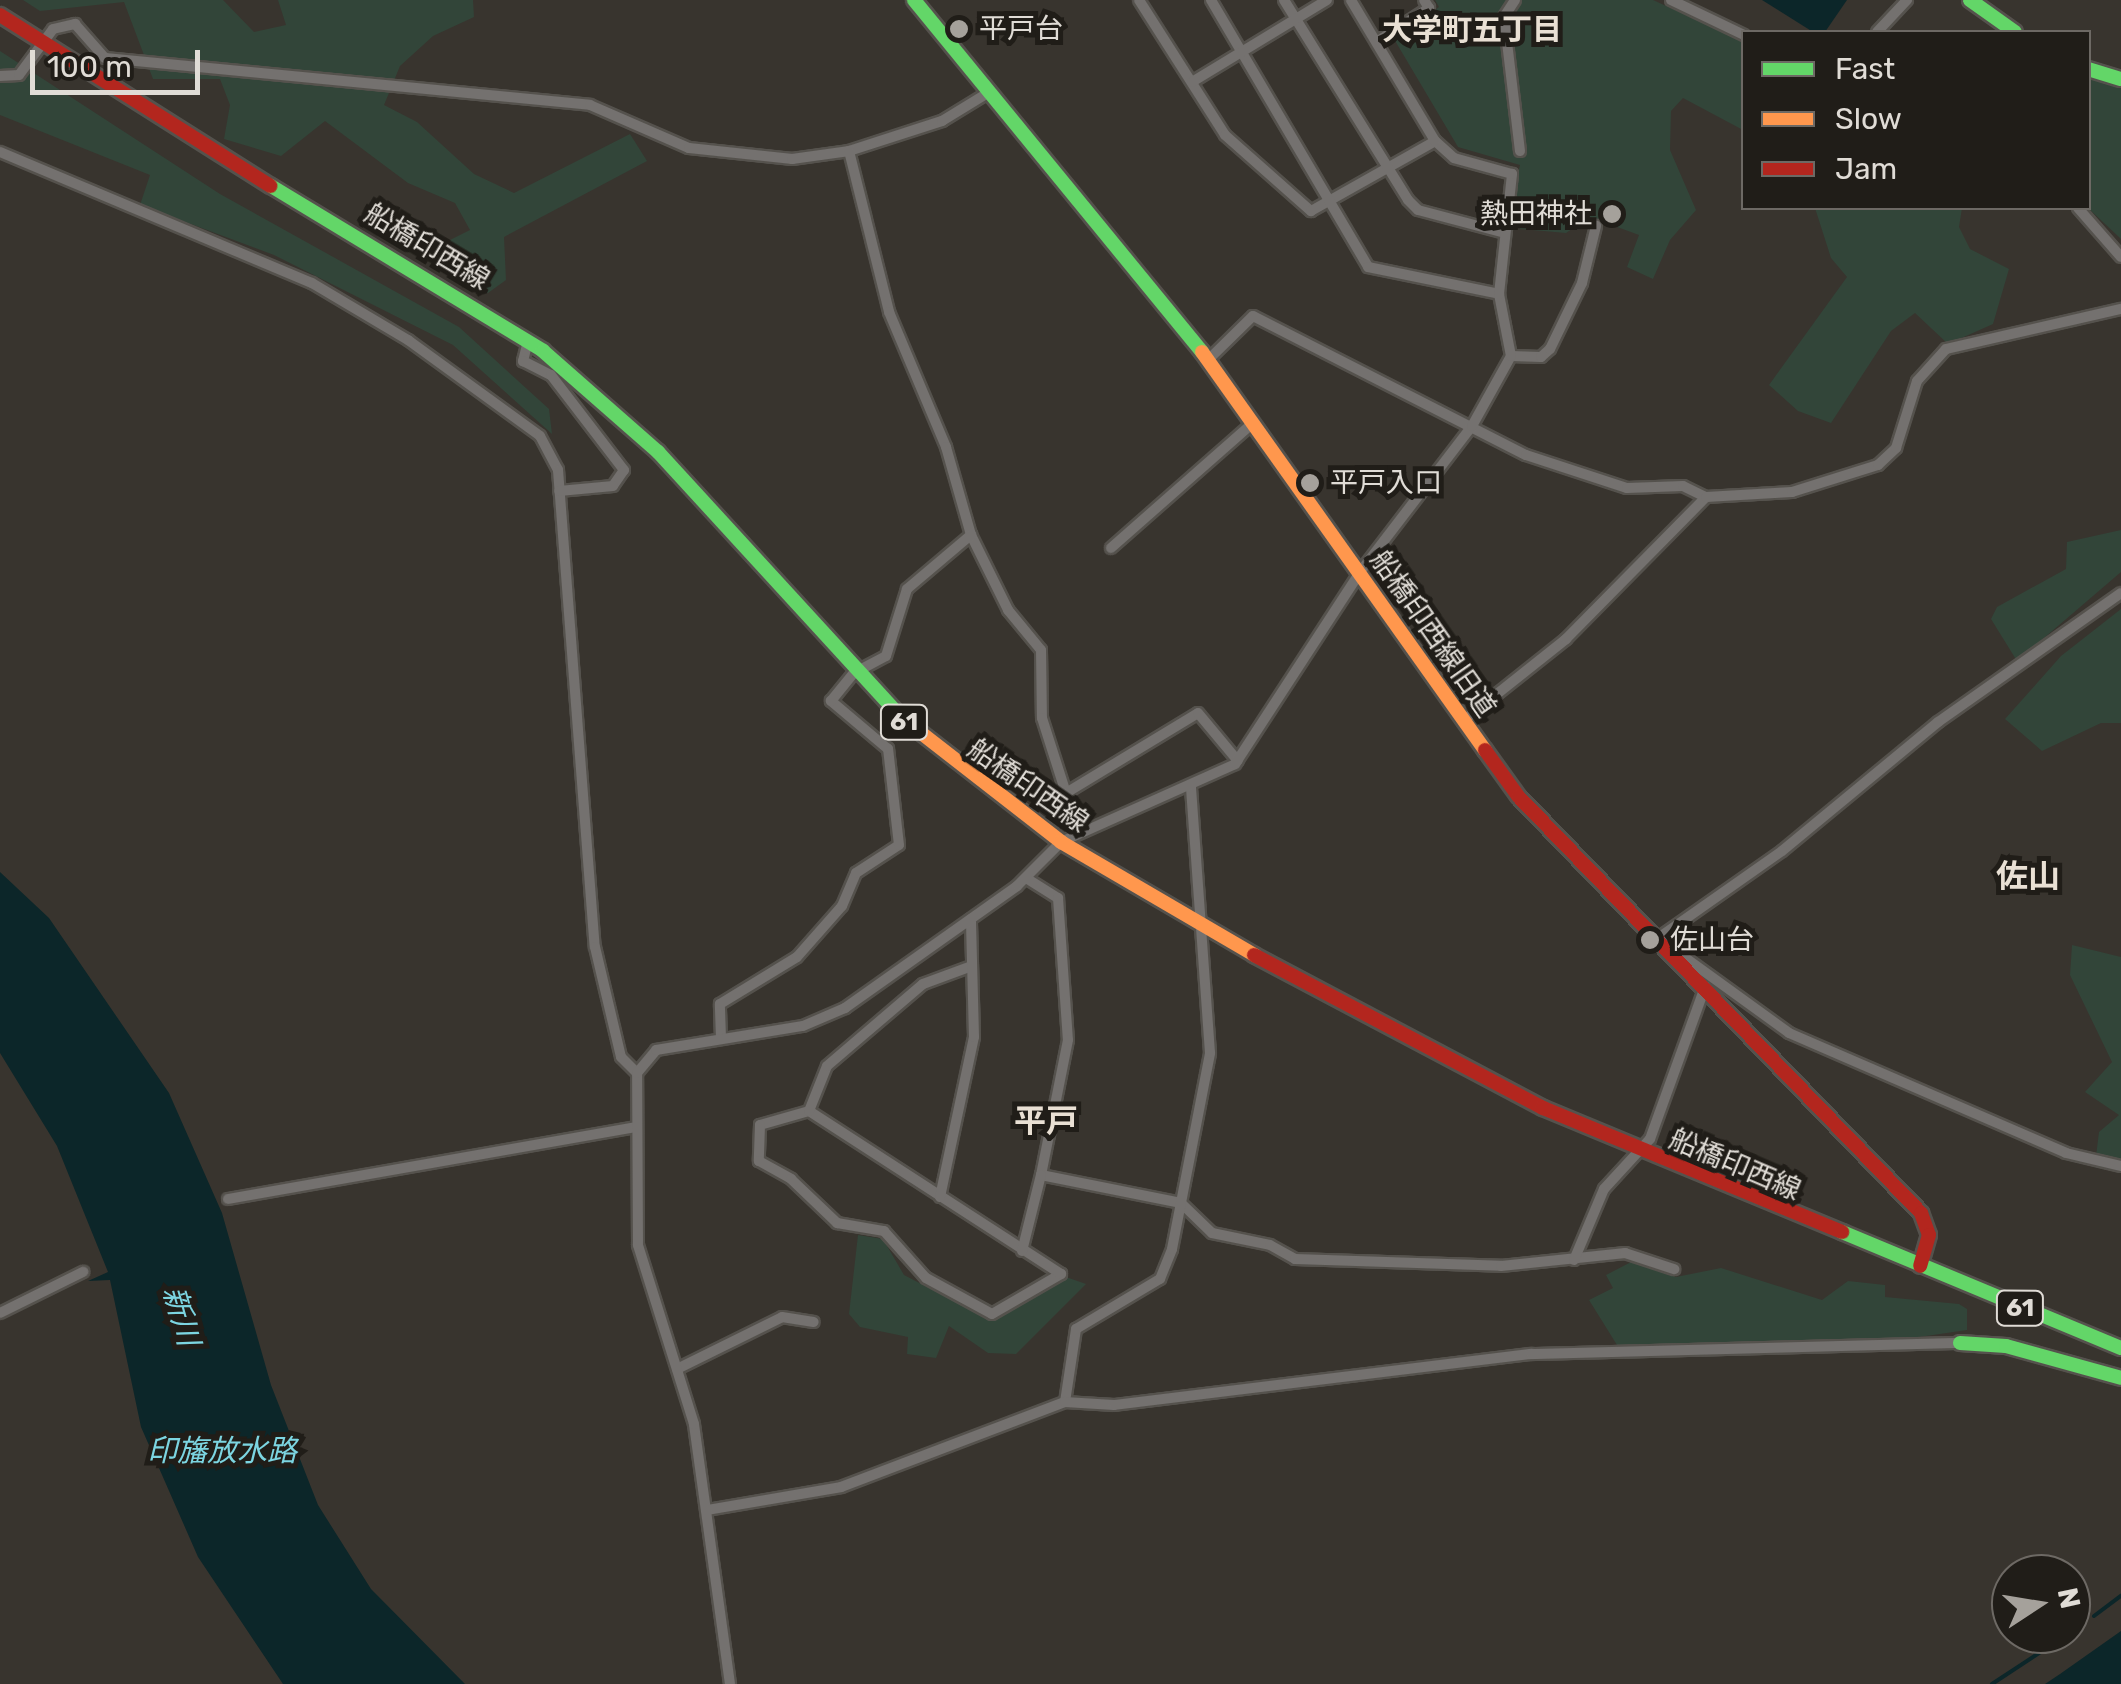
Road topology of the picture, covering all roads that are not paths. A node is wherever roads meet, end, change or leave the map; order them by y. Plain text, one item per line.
1 (914, 0) edge
2 (1139, 0) edge
3 (1212, 0) edge
4 (1284, 0) edge
5 (1327, 0) edge
6 (1351, 0) edge
7 (1424, 0) edge
8 (1515, 0) edge
9 (1670, 0) edge
10 (1908, 0) edge
11 (1970, 0) edge
12 (0, 15) edge
13 (1296, 19) junction
14 (1879, 30) edge
15 (2013, 30) edge
16 (1741, 34) edge
17 (1378, 40) junction
18 (42, 45) junction
19 (1244, 50) junction
20 (2091, 71) edge
21 (0, 76) edge
22 (2121, 79) edge
23 (1192, 82) junction
24 (991, 91) junction
25 (1435, 141) junction
26 (849, 151) junction
27 (1520, 151) dead end
28 (0, 152) edge
29 (1386, 169) junction
30 (1332, 200) junction
31 (2080, 210) edge
32 (1596, 226) dead end
33 (1502, 232) junction
34 (2121, 257) edge
35 (1498, 294) junction
36 (2121, 309) edge
37 (528, 341) junction
38 (1511, 356) junction
39 (1208, 360) junction
40 (1254, 423) junction
41 (1472, 426) junction
42 (559, 491) junction
43 (1706, 497) junction
44 (971, 536) junction
45 (1112, 548) dead end
46 (1360, 572) junction
47 (2121, 594) edge
48 (854, 674) junction
49 (1463, 722) junction
50 (1238, 761) junction
51 (1191, 788) junction
52 (1066, 792) junction
53 (1078, 831) junction
54 (1061, 842) junction
55 (1026, 878) junction
56 (971, 919) junction
57 (1200, 927) junction
58 (1658, 938) junction
59 (972, 966) junction
60 (1705, 987) junction
61 (721, 1038) junction
62 (637, 1072) junction
63 (809, 1110) junction
64 (635, 1127) junction
65 (1642, 1153) junction
66 (2121, 1166) edge
67 (1041, 1174) junction
68 (940, 1197) junction
69 (228, 1199) dead end
70 (1181, 1203) junction
71 (1022, 1252) junction
72 (1574, 1260) junction
73 (1920, 1266) junction
74 (1674, 1269) dead end
75 (84, 1272) dead end
76 (0, 1313) edge
77 (814, 1322) dead end
78 (1960, 1343) joint
79 (2121, 1348) edge
80 (677, 1369) junction
81 (2121, 1378) edge
82 (1065, 1402) junction
83 (706, 1510) junction
84 (730, 1684) edge

1 - 24 main road, 船橋印西線旧道
2 - 23 street
3 - 19 street
4 - 13 street
5 - 13 street
6 - 17 street
7 - 17 street
8 - 27 street
9 - 16 street
10 - 14 street
11 - 15 main road
12 - 18 main road, 船橋印西線 / 61
13 - 19 street
13 - 29 street
17 - 25 street
18 - 21 street
18 - 26 street
18 - 37 main road, 船橋印西線 / 61
19 - 23 street
19 - 30 street
20 - 22 main road
23 - 30 street
24 - 26 street
24 - 39 main road, 船橋印西線旧道
25 - 29 street
25 - 33 street
26 - 44 street
28 - 42 street
29 - 30 street
29 - 33 street
30 - 35 street
31 - 34 street
32 - 38 street
33 - 35 street
35 - 38 street
36 - 43 street
37 - 42 street
37 - 48 main road, 船橋印西線 / 61
38 - 41 street
39 - 40 main road, 船橋印西線旧道
39 - 41 street
40 - 45 street
40 - 46 main road, 船橋印西線旧道
41 - 43 street
41 - 46 street
42 - 62 street
43 - 49 street
44 - 48 street
44 - 52 street
46 - 49 main road, 船橋印西線旧道
46 - 50 street
47 - 58 street
48 - 54 main road, 船橋印西線 / 61
48 - 61 street
49 - 58 main road, 船橋印西線旧道
50 - 51 street
50 - 52 street
51 - 53 street
51 - 57 street
52 - 53 street
53 - 54 street
54 - 55 street
54 - 57 main road, 船橋印西線 / 61
55 - 56 street
55 - 67 street
56 - 59 street
56 - 61 street
57 - 65 main road, 船橋印西線 / 61
57 - 70 street
58 - 60 main road, 船橋印西線旧道
58 - 66 street
59 - 63 street
59 - 68 street
60 - 65 street
60 - 73 main road, 船橋印西線旧道
61 - 62 street
62 - 64 street
63 - 68 street
63 - 71 street
64 - 69 street
64 - 80 street
65 - 72 street
65 - 73 main road, 船橋印西線 / 61
67 - 70 street
67 - 71 street
68 - 71 street
70 - 72 street
70 - 82 street
72 - 74 street
73 - 79 main road, 船橋印西線 / 61
75 - 76 street
77 - 80 street
78 - 81 main road
78 - 82 street
80 - 83 street
82 - 83 street
83 - 84 street

